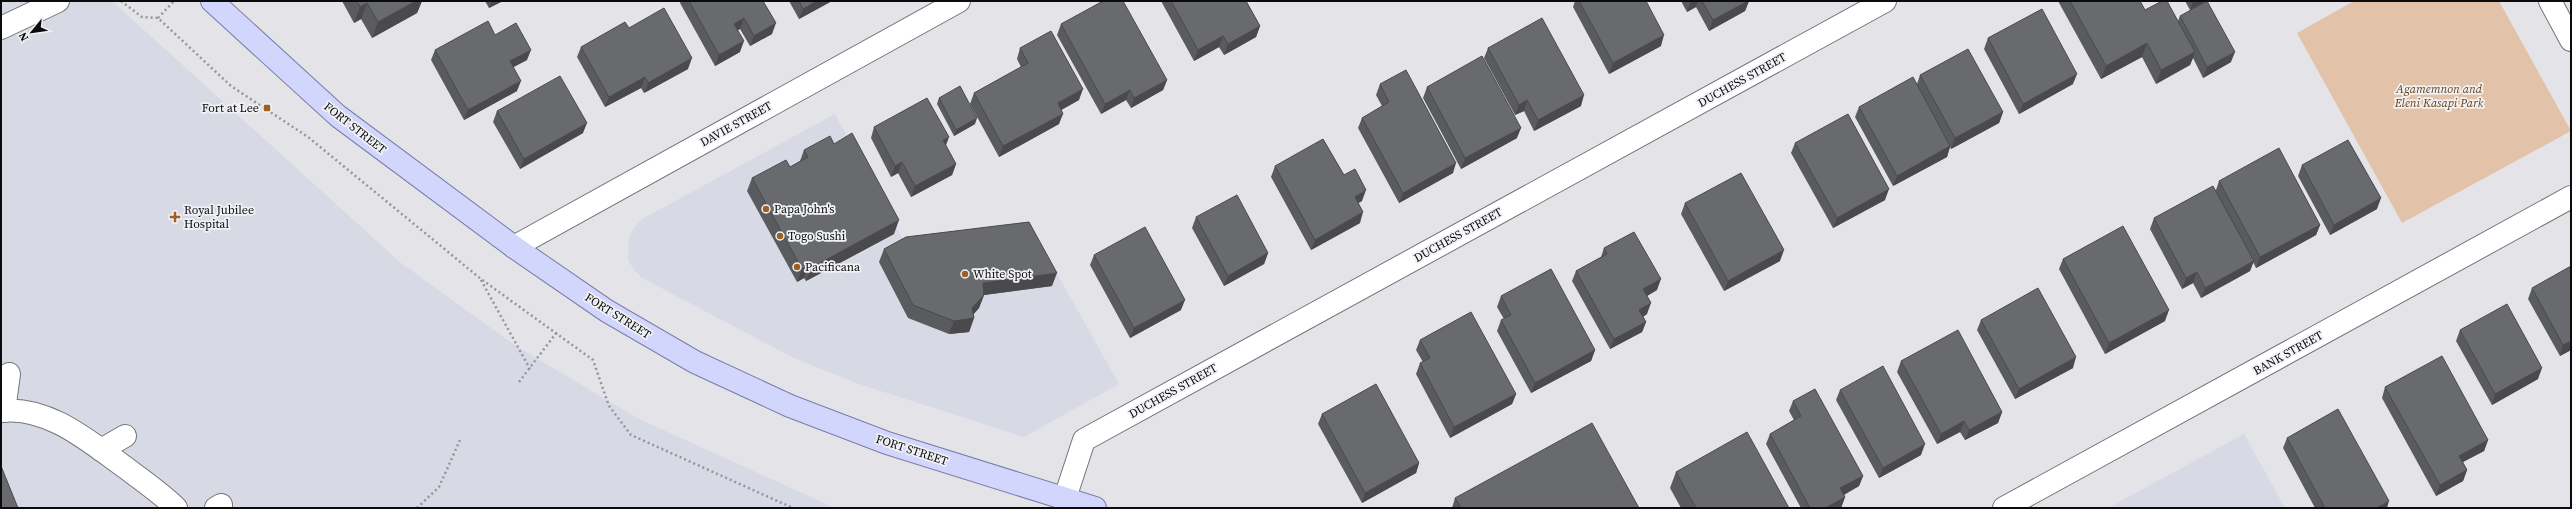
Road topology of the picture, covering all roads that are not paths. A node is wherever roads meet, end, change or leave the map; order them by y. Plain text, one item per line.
1 (58, 1) edge
2 (212, 1) edge
3 (959, 1) edge
4 (1885, 1) edge
5 (2550, 1) edge
6 (1, 28) edge
7 (2571, 40) edge
8 (2571, 197) edge
9 (514, 247) junction
10 (9, 374) dead end
11 (2, 411) edge
12 (125, 436) dead end
13 (101, 450) junction
14 (1065, 498) junction
15 (176, 508) edge
16 (1095, 508) edge
17 (2004, 508) edge

1 - 6 street
2 - 9 main road, FORT STREET
3 - 9 street, DAVIE STREET
4 - 14 street, DUCHESS STREET
5 - 7 street
8 - 17 street, BANK STREET
9 - 14 main road, FORT STREET
10 - 11 street
11 - 13 street
12 - 13 street
13 - 15 street
14 - 16 main road, FORT STREET

